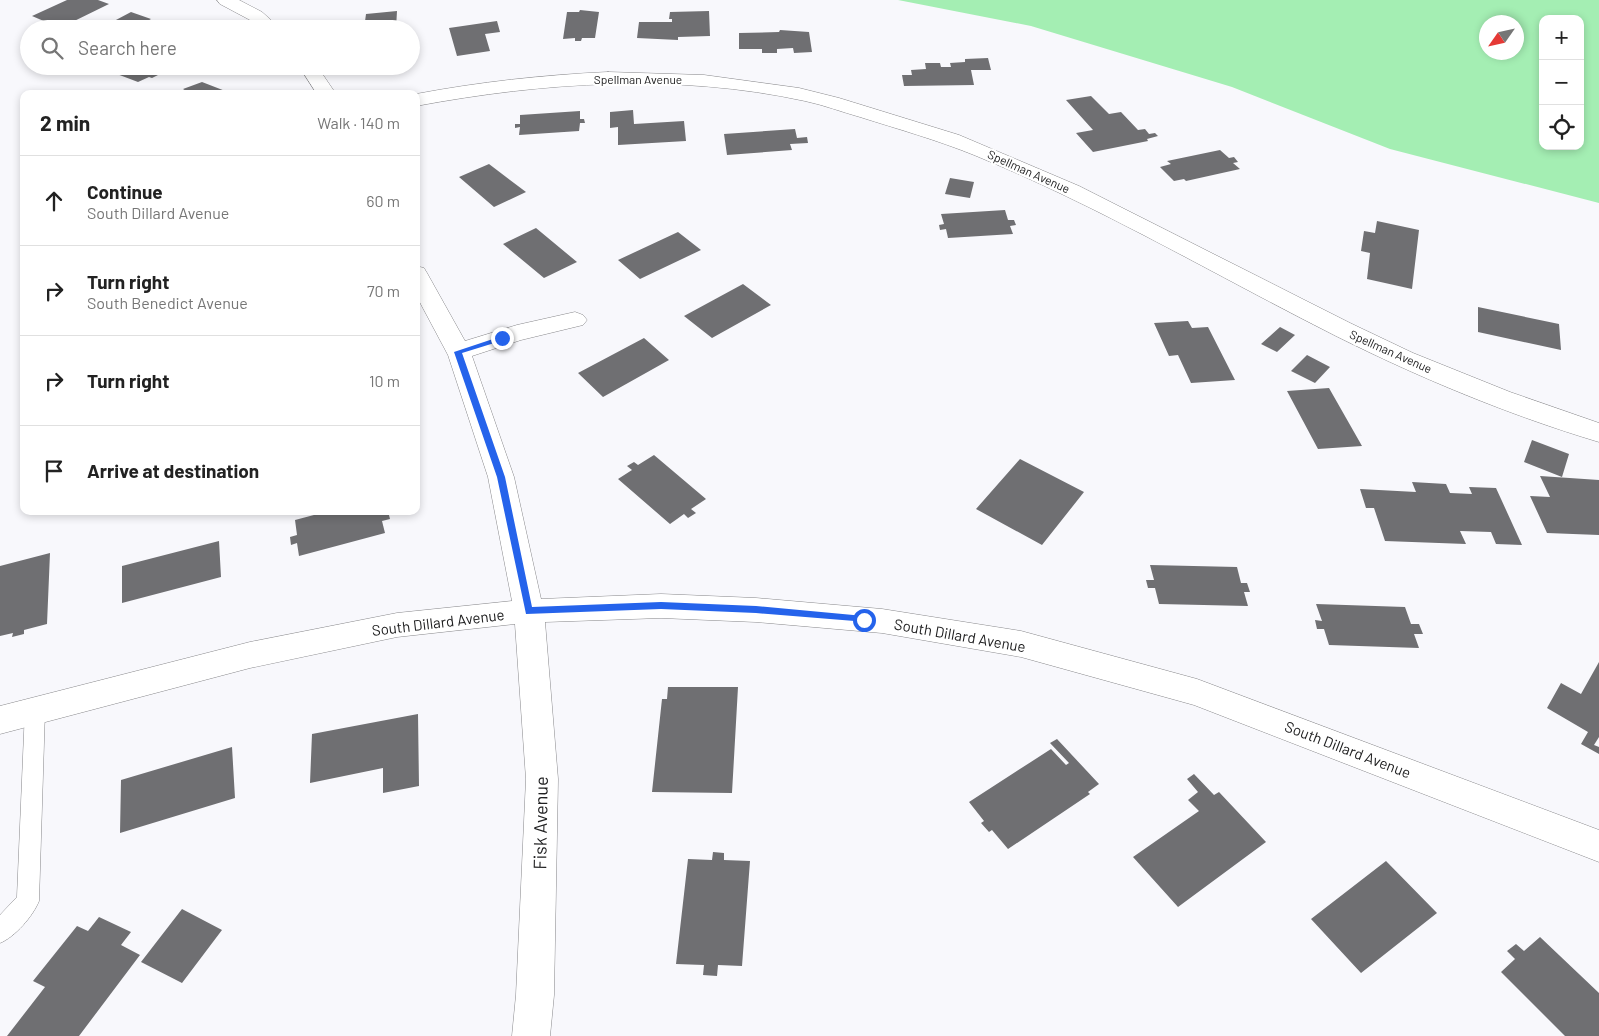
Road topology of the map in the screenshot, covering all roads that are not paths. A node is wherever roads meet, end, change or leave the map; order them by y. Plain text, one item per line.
1 (226, 0) edge
2 (261, 20) edge
3 (314, 75) edge
4 (324, 90) edge
5 (420, 99) edge
6 (420, 280) edge
7 (575, 320) dead end
8 (458, 352) junction
9 (1599, 433) edge
10 (529, 611) junction
11 (35, 710) junction
12 (0, 720) edge
13 (1599, 846) edge
14 (0, 932) edge
15 (531, 1036) edge

1 - 2 street
3 - 4 street
5 - 9 street, Spellman Avenue
6 - 8 street, Fisk Avenue
7 - 8 street
8 - 10 street, Fisk Avenue
10 - 11 street, South Dillard Avenue
10 - 13 street, South Dillard Avenue
10 - 15 street, Fisk Avenue
11 - 12 street, South Dillard Avenue
11 - 14 lane

